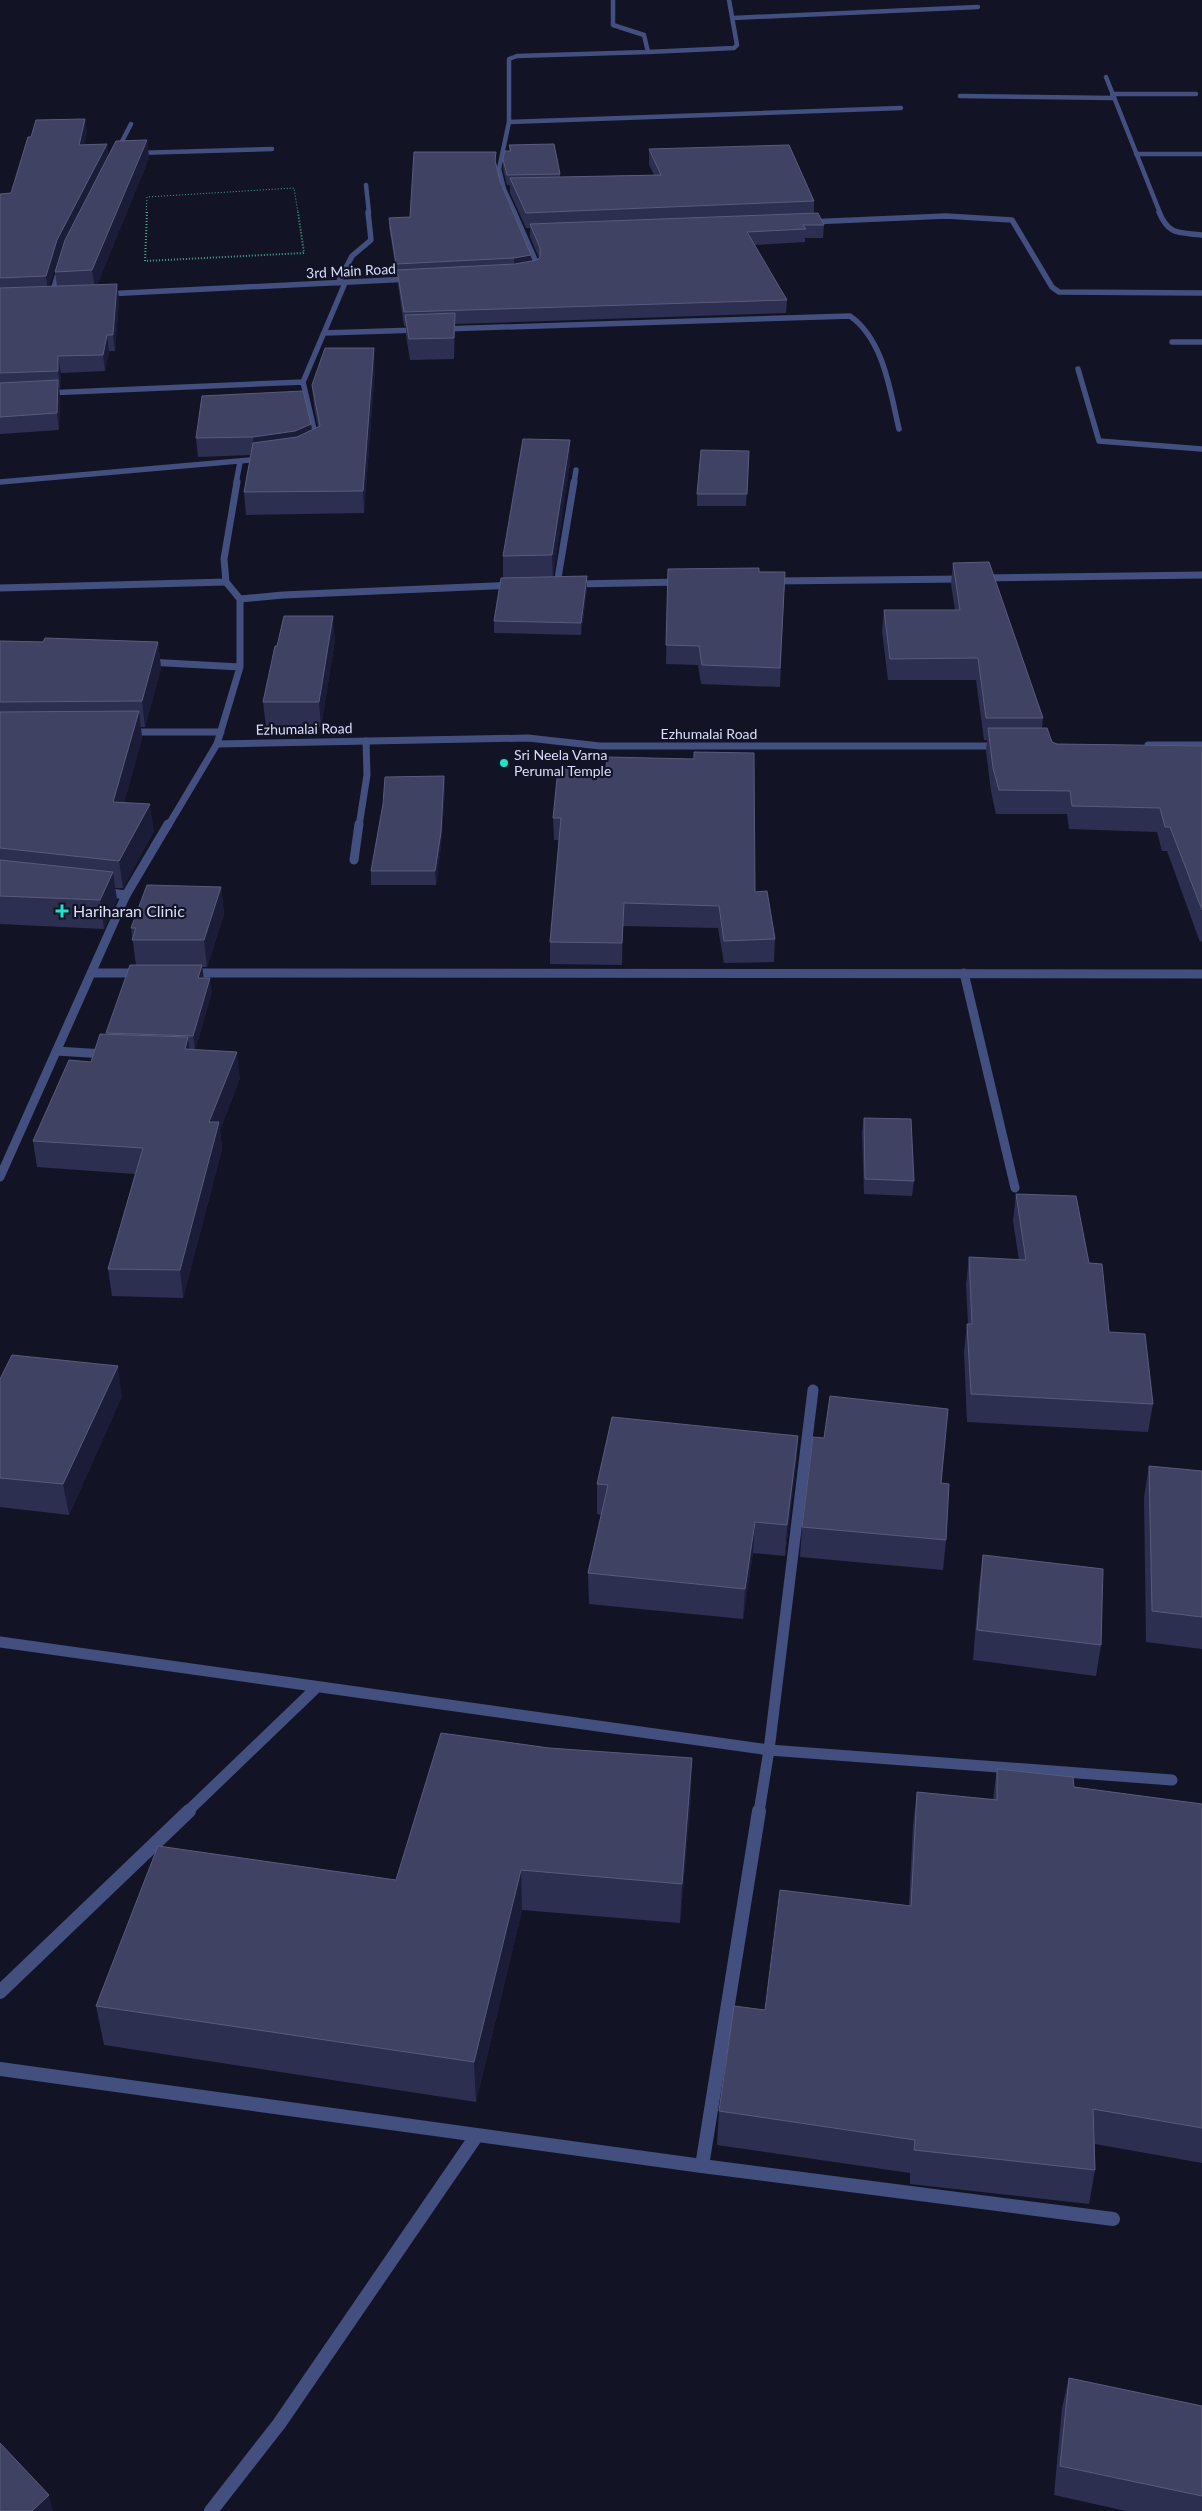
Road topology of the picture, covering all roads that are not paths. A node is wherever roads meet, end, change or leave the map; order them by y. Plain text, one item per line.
1 (613, 0) edge
2 (729, 0) edge
3 (978, 7) dead end
4 (733, 18) junction
5 (648, 52) junction
6 (1106, 77) dead end
7 (1196, 94) dead end
8 (960, 96) dead end
9 (1113, 96) junction
10 (900, 108) dead end
11 (509, 122) junction
12 (130, 124) dead end
13 (272, 149) dead end
14 (116, 154) junction
15 (1136, 154) junction
16 (1202, 154) edge
17 (111, 163) edge
18 (366, 186) dead end
19 (504, 189) junction
20 (514, 189) edge
21 (798, 222) edge
22 (533, 232) edge
23 (523, 233) junction
24 (1202, 235) edge
25 (63, 258) edge
26 (522, 272) edge
27 (420, 279) edge
28 (341, 283) junction
29 (1202, 293) edge
30 (101, 294) edge
31 (61, 296) edge
32 (43, 297) edge
33 (51, 297) junction
34 (432, 329) edge
35 (423, 330) edge
36 (324, 333) junction
37 (1172, 342) dead end
38 (1202, 342) edge
39 (1078, 369) dead end
40 (303, 382) junction
41 (39, 393) edge
42 (899, 429) dead end
43 (311, 448) edge
44 (1202, 449) edge
45 (269, 458) edge
46 (240, 462) junction
47 (576, 470) dead end
48 (0, 482) edge
49 (1202, 575) edge
50 (765, 581) edge
51 (226, 582) junction
52 (686, 582) edge
53 (517, 584) edge
54 (547, 584) edge
55 (557, 584) junction
56 (0, 588) edge
57 (240, 599) junction
58 (144, 661) edge
59 (240, 667) junction
60 (115, 732) edge
61 (221, 732) junction
62 (366, 740) junction
63 (217, 744) junction
64 (1202, 745) edge
65 (1012, 746) edge
66 (1136, 746) edge
67 (354, 860) dead end
68 (97, 892) edge
69 (126, 895) junction
70 (91, 973) junction
71 (151, 973) edge
72 (180, 973) edge
73 (964, 974) junction
74 (1202, 974) edge
75 (56, 1051) junction
76 (115, 1054) edge
77 (0, 1177) edge
78 (1015, 1188) dead end
79 (813, 1390) dead end
80 (0, 1642) edge
81 (316, 1688) junction
82 (769, 1750) junction
83 (1172, 1780) dead end
84 (0, 1992) edge
85 (0, 2069) edge
86 (477, 2135) junction
87 (702, 2166) junction
88 (1113, 2220) dead end
89 (211, 2511) edge

1 - 5 street
2 - 4 street
3 - 4 street
4 - 5 street
5 - 11 street
6 - 9 street
7 - 9 street
8 - 9 street
9 - 15 street
10 - 11 street
11 - 19 street
12 - 14 street
13 - 14 street
14 - 17 street
15 - 16 street
15 - 24 street
18 - 28 street
19 - 20 street
19 - 23 street
21 - 29 street
22 - 23 street
23 - 26 street
25 - 33 street
27 - 28 street, 3rd Main Road
28 - 30 street, 3rd Main Road
28 - 36 street
31 - 33 street
32 - 33 street
34 - 42 street
35 - 36 street
36 - 40 street
37 - 38 street
39 - 44 street
40 - 41 street
40 - 43 street
45 - 46 street
46 - 48 street
46 - 51 street
47 - 55 street
49 - 50 street
51 - 56 street
51 - 57 street
52 - 55 street
53 - 57 street
54 - 55 street
57 - 59 street
58 - 59 street
59 - 61 street
60 - 61 street
61 - 63 street
62 - 63 street, Ezhumalai Road
62 - 65 street, Ezhumalai Road
62 - 67 street
63 - 69 street
64 - 66 street
68 - 69 street
69 - 70 street
70 - 71 street
70 - 75 street
72 - 73 street
73 - 74 street
73 - 78 street
75 - 76 street
75 - 77 street
79 - 82 street
80 - 81 street
81 - 82 street
81 - 84 street
82 - 83 street
82 - 87 street
85 - 86 street
86 - 87 street
86 - 89 street
87 - 88 street

